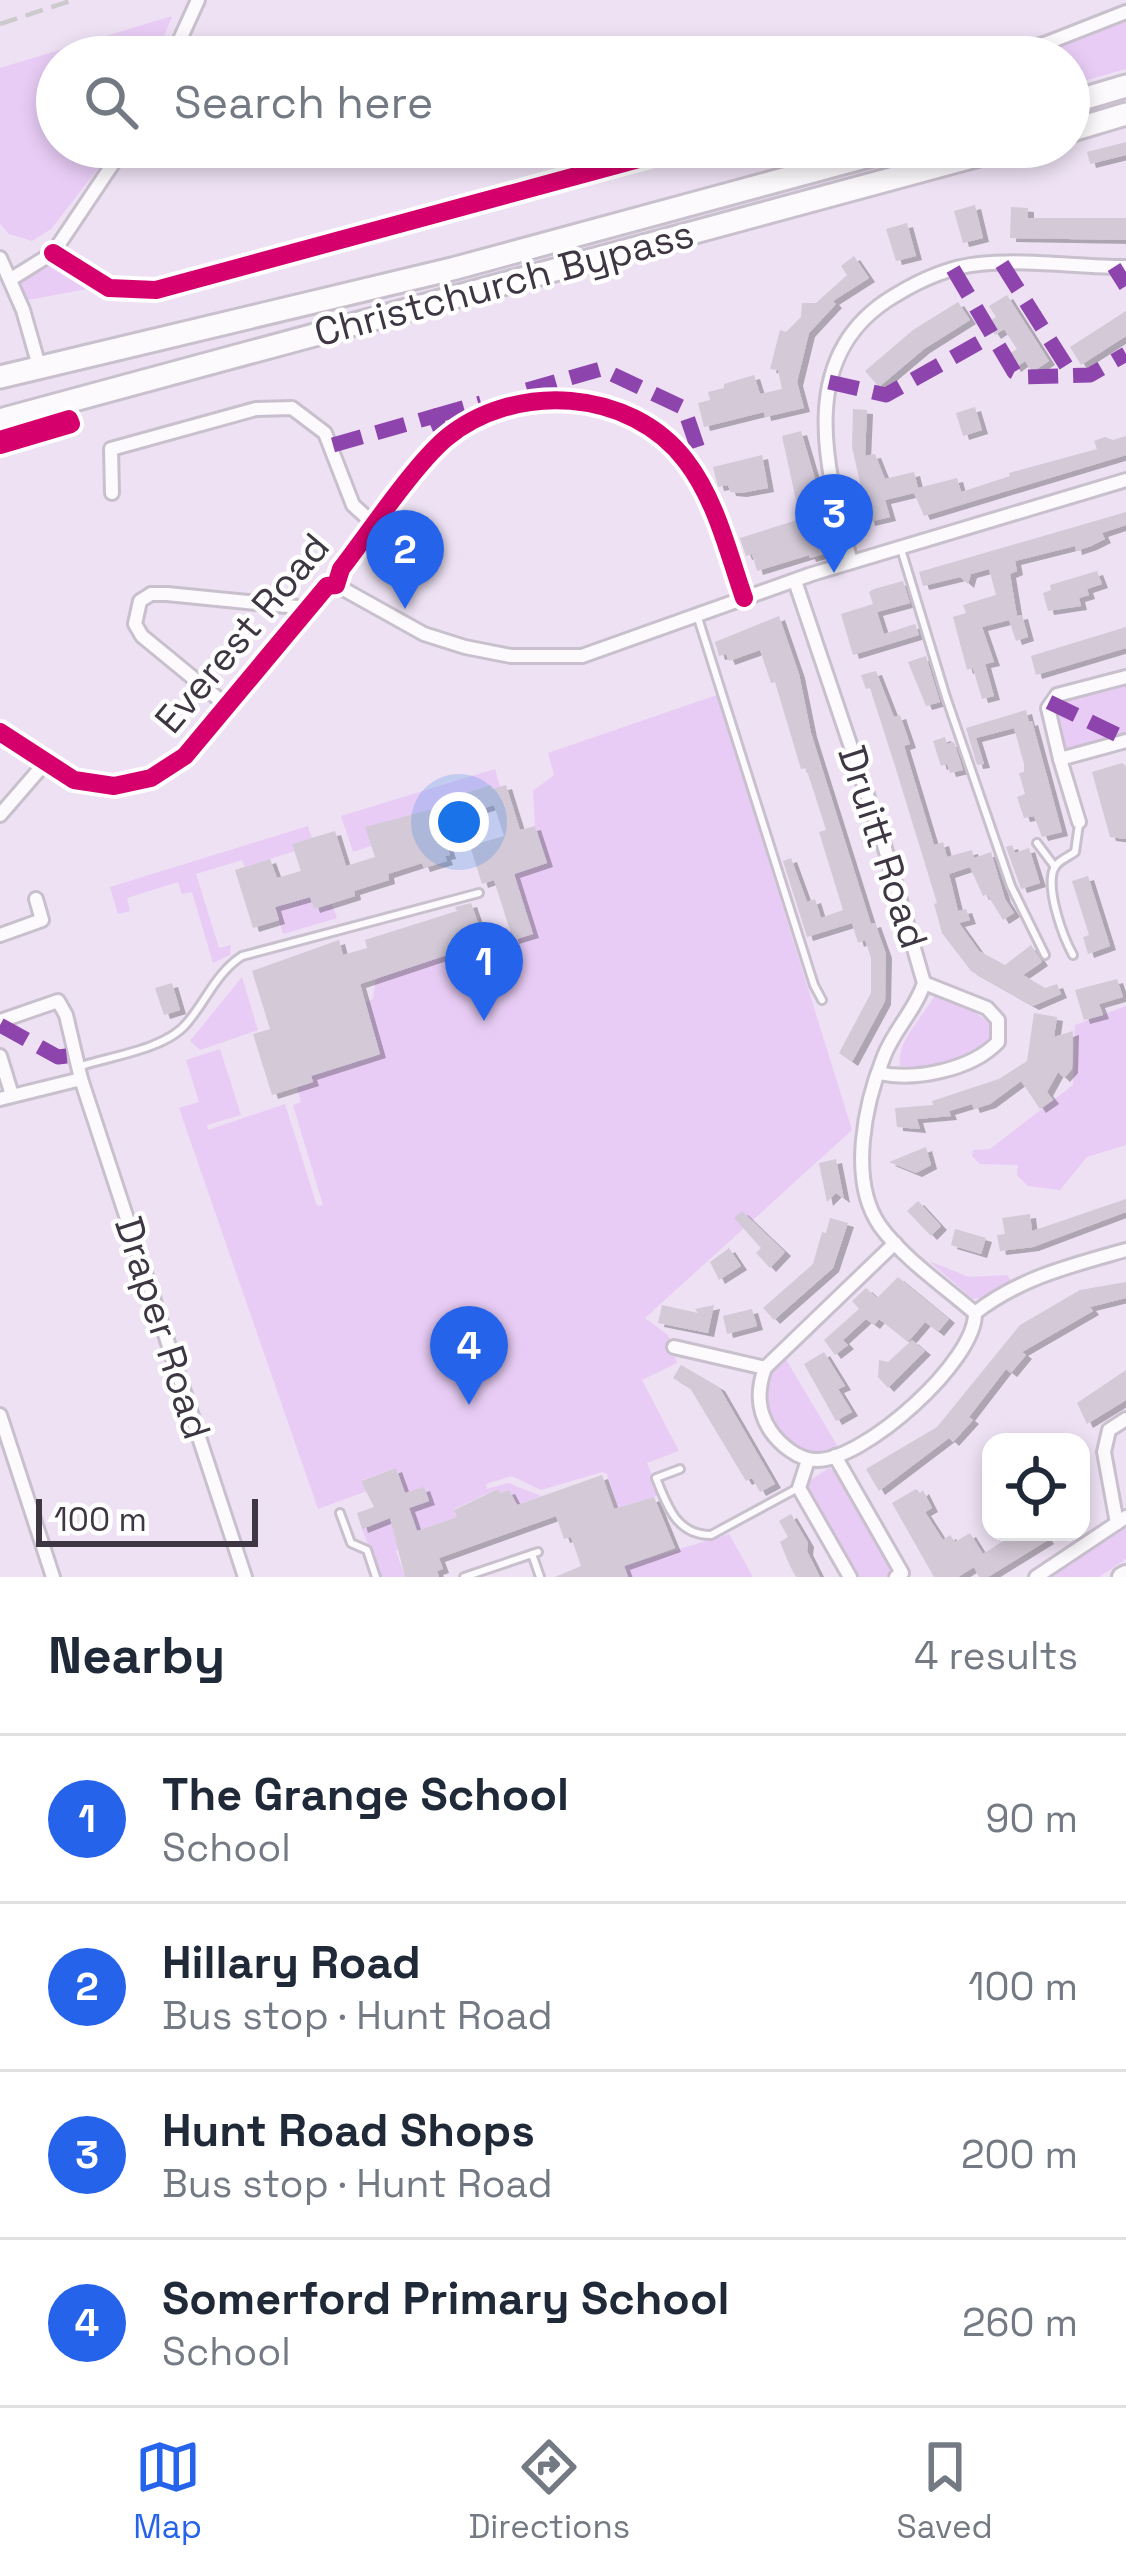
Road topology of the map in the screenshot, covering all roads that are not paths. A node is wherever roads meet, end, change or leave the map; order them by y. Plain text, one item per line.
1 (198, 0) edge
2 (1126, 12) edge
3 (182, 36) edge
4 (1065, 36) edge
5 (1126, 86) edge
6 (1090, 97) edge
7 (1126, 114) edge
8 (1090, 125) edge
9 (110, 168) edge
10 (606, 168) edge
11 (825, 168) edge
12 (931, 168) edge
13 (53, 254) junction
14 (0, 257) edge
15 (1126, 266) edge
16 (11, 279) junction
17 (39, 365) junction
18 (0, 377) edge
19 (0, 420) edge
20 (1126, 480) edge
21 (112, 494) dead end
22 (375, 525) junction
23 (901, 549) junction
24 (850, 562) junction
25 (795, 580) junction
26 (336, 585) junction
27 (744, 598) junction
28 (304, 612) junction
29 (697, 615) junction
30 (1126, 677) edge
31 (226, 705) junction
32 (0, 732) edge
33 (1126, 741) edge
34 (1060, 760) junction
35 (45, 763) junction
36 (0, 815) edge
37 (1079, 822) joint
38 (1036, 843) dead end
39 (1055, 867) junction
40 (479, 893) dead end
41 (36, 899) dead end
42 (0, 935) edge
43 (1045, 955) dead end
44 (1073, 955) dead end
45 (924, 983) junction
46 (822, 1000) dead end
47 (0, 1021) edge
48 (0, 1056) edge
49 (79, 1073) junction
50 (878, 1073) junction
51 (6, 1097) edge
52 (895, 1243) junction
53 (1126, 1250) edge
54 (975, 1313) junction
55 (674, 1347) dead end
56 (765, 1367) junction
57 (0, 1415) edge
58 (1126, 1418) edge
59 (836, 1456) junction
60 (808, 1460) junction
61 (680, 1469) dead end
62 (799, 1487) junction
63 (340, 1513) dead end
64 (1122, 1520) edge
65 (53, 1577) edge
66 (244, 1577) edge
67 (376, 1577) edge
68 (464, 1577) edge
69 (540, 1577) edge
70 (850, 1577) edge
71 (896, 1577) edge
72 (1036, 1577) edge

1 - 3 street
2 - 4 street
5 - 6 main road
7 - 8 main road
9 - 13 street
10 - 13 street
11 - 17 main road, Christchurch Bypass
12 - 19 main road, Christchurch Bypass
13 - 16 street
14 - 16 street
15 - 24 street
16 - 17 street
17 - 18 main road, Christchurch Bypass
20 - 23 street
21 - 22 street
22 - 26 street, Everest Road
22 - 27 street, Everest Road
23 - 24 street
23 - 43 lane
24 - 25 street
25 - 27 street
25 - 45 street, Druitt Road
26 - 28 street, Everest Road
26 - 29 street
27 - 29 street
28 - 31 street, Everest Road
28 - 31 street
29 - 46 lane
30 - 34 street
31 - 35 street, Everest Road
32 - 35 street, Everest Road
33 - 34 street
34 - 37 street
35 - 36 street
37 - 39 lane
38 - 39 lane
39 - 44 lane
40 - 49 lane
41 - 42 street
45 - 50 street, Druitt Road
45 - 50 street
47 - 49 street, Draper Road
48 - 51 street
49 - 51 street
49 - 66 street, Draper Road
50 - 52 street, Druitt Road
52 - 54 street
52 - 56 street
53 - 54 street
54 - 59 street
55 - 56 street
56 - 60 street
57 - 65 street
58 - 64 street
59 - 60 street
59 - 71 street
60 - 62 street
61 - 62 lane
62 - 70 street
63 - 67 lane
64 - 72 street
68 - 69 lane

